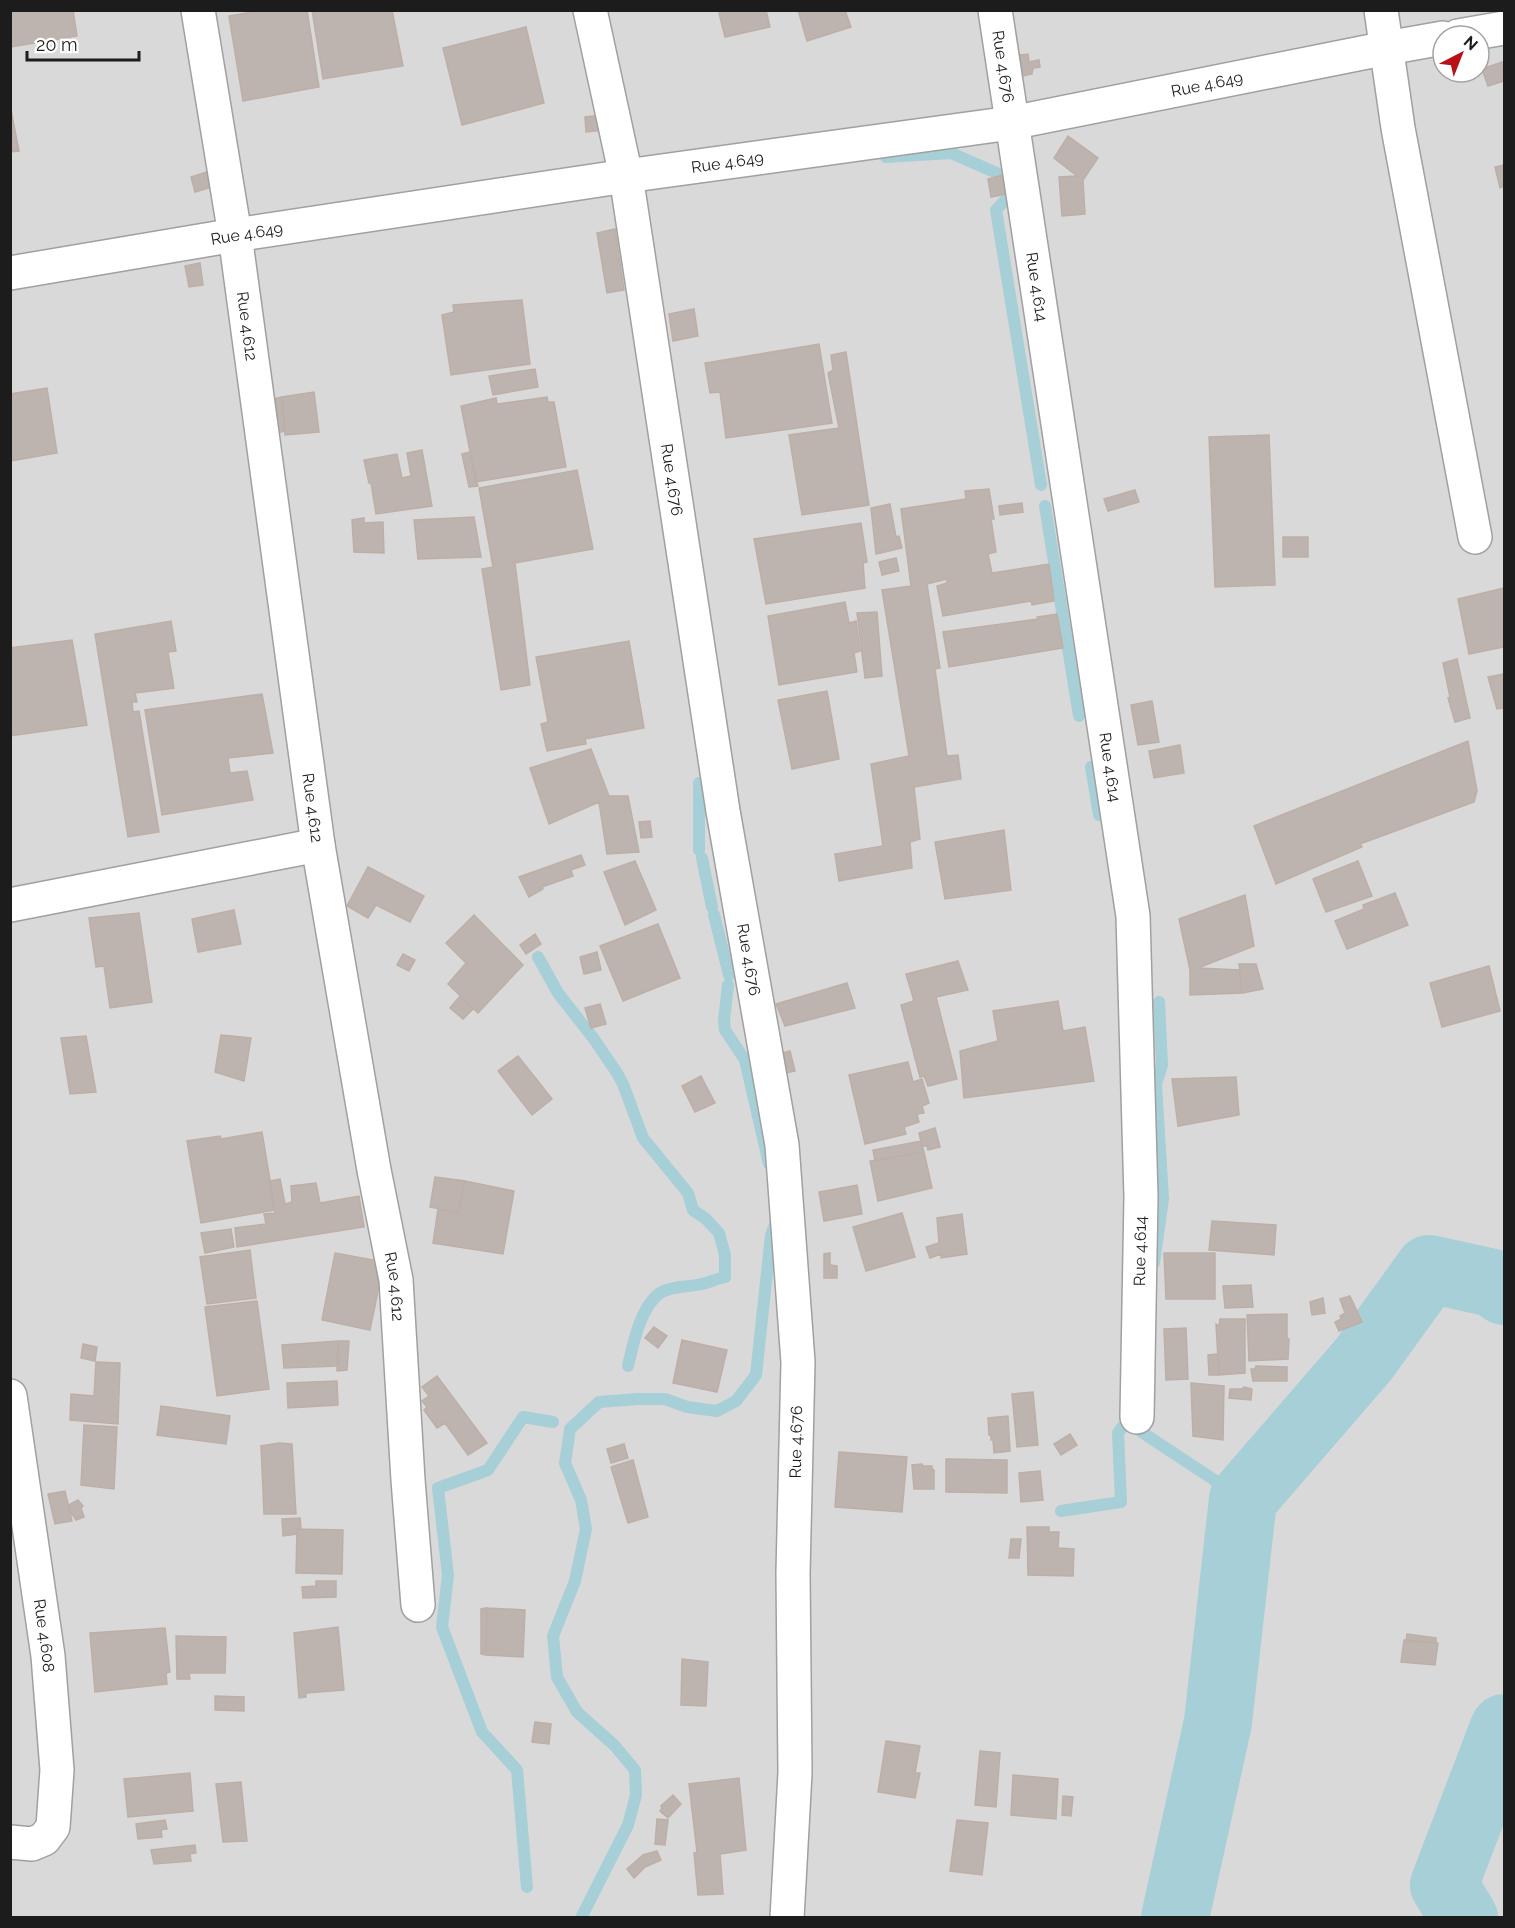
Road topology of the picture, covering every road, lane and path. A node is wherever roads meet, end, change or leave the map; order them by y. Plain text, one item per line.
1 (198, 10) edge
2 (590, 10) edge
3 (995, 10) edge
4 (1381, 10) edge
5 (1431, 41) edge
6 (1387, 48) junction
7 (1011, 123) junction
8 (626, 176) junction
9 (235, 235) junction
10 (10, 273) edge
11 (1475, 537) dead end
12 (318, 845) junction
13 (10, 905) edge
14 (10, 1396) edge
15 (1137, 1417) dead end
16 (418, 1605) dead end
17 (10, 1842) edge
18 (787, 1917) edge

1 - 9 street, Rue 4.612
2 - 8 street, Rue 4.676
3 - 7 street, Rue 4.676
4 - 6 street
5 - 6 street, Rue 4.649
6 - 7 street, Rue 4.649
6 - 11 street
7 - 8 street, Rue 4.649
7 - 15 street, Rue 4.614
8 - 9 street, Rue 4.649
8 - 18 street, Rue 4.676
9 - 10 street, Rue 4.649
9 - 12 street, Rue 4.612
12 - 13 street
12 - 16 street, Rue 4.612
14 - 17 street, Rue 4.608

